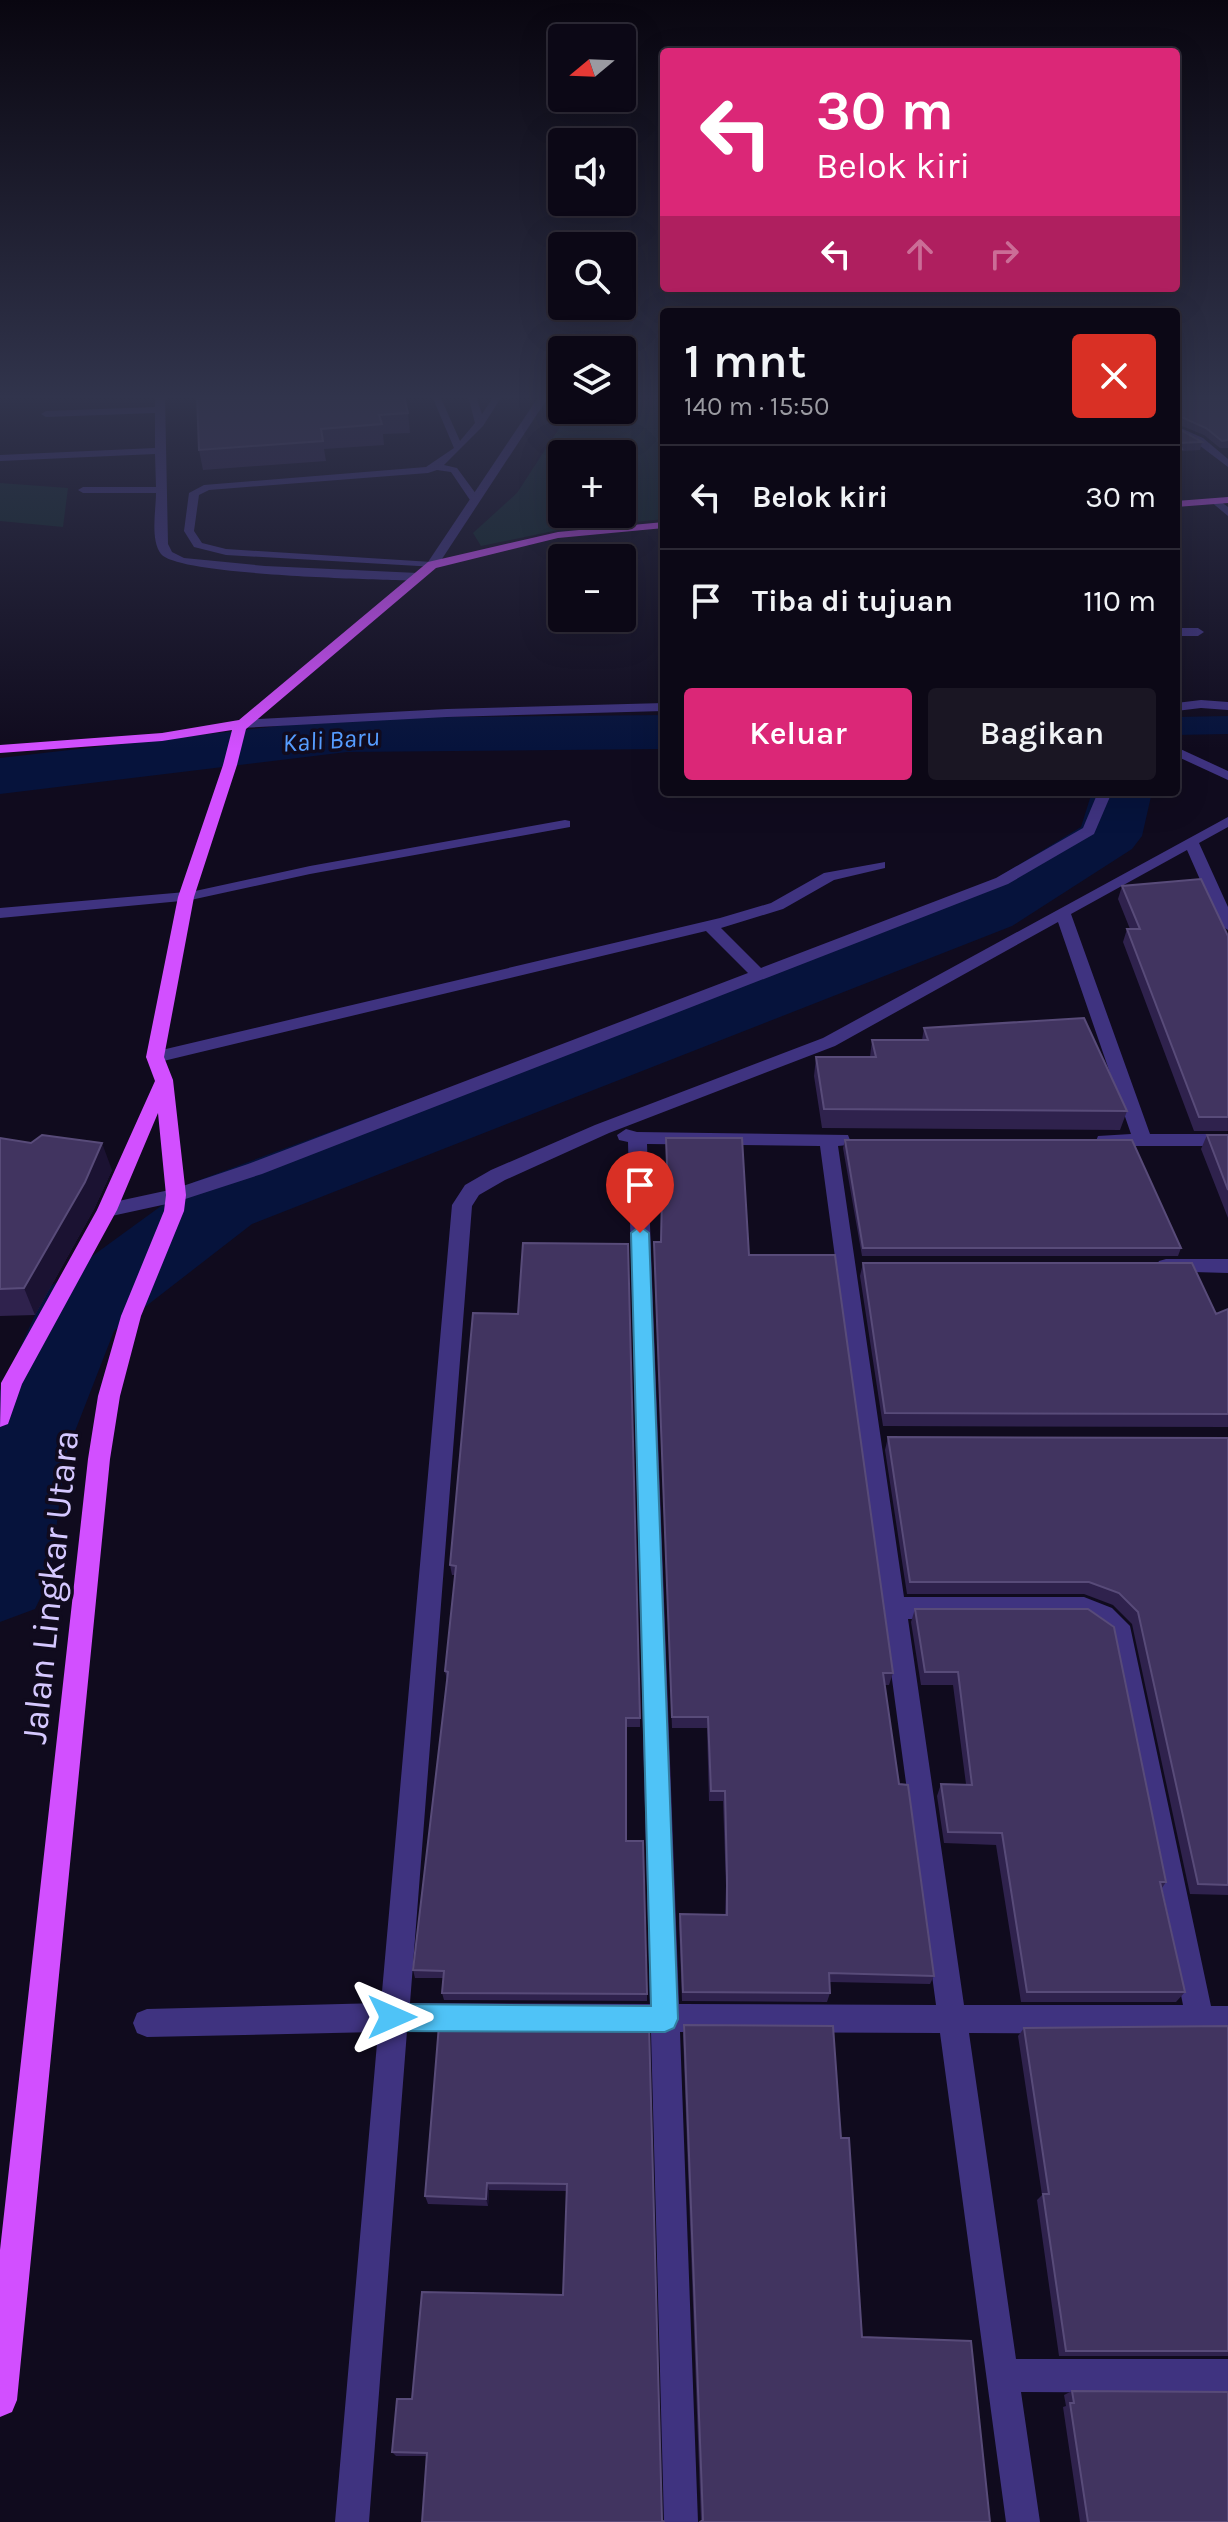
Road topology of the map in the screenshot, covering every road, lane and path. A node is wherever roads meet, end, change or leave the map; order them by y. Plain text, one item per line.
1 (161, 514) edge
2 (191, 514) edge
3 (464, 514) edge
4 (660, 525) edge
5 (432, 565) junction
6 (418, 577) junction
7 (1180, 632) edge
8 (1198, 632) dead end
9 (1228, 706) edge
10 (660, 707) edge
11 (1180, 707) edge
12 (240, 726) junction
13 (0, 749) edge
14 (1180, 753) edge
15 (1228, 776) edge
16 (1103, 796) edge
17 (1228, 821) edge
18 (565, 824) dead end
19 (1191, 843) junction
20 (880, 865) dead end
21 (186, 897) junction
22 (0, 913) edge
23 (1063, 913) junction
24 (709, 925) junction
25 (1228, 925) edge
26 (758, 974) junction
27 (155, 1057) junction
28 (164, 1080) junction
29 (602, 1129) junction
30 (637, 1138) junction
31 (828, 1140) junction
32 (860, 1140) edge
33 (1228, 1140) edge
34 (1080, 1141) edge
35 (1143, 1141) junction
36 (175, 1203) junction
37 (107, 1210) junction
38 (1148, 1266) edge
39 (1228, 1266) edge
40 (0, 1418) edge
41 (894, 1608) junction
42 (392, 2017) junction
43 (665, 2019) junction
44 (953, 2020) junction
45 (1214, 2020) edge
46 (147, 2023) dead end
47 (1003, 2375) junction
48 (1228, 2376) edge
49 (0, 2400) edge
50 (352, 2522) edge
51 (681, 2522) edge
52 (1023, 2522) edge

1 - 6 street
2 - 5 lane
3 - 5 street
4 - 5 main road
5 - 6 main road
6 - 12 main road
7 - 8 street
9 - 11 street
10 - 12 street
12 - 13 main road
12 - 21 main road
14 - 15 street
16 - 26 street
17 - 19 street
18 - 21 lane
19 - 23 street
19 - 25 street
20 - 24 street
21 - 22 street
21 - 27 main road
23 - 29 street
23 - 35 street
24 - 26 street
24 - 27 street
26 - 36 street
27 - 28 main road, Jalan Lingkar Utara
28 - 36 main road, Jalan Lingkar Utara
28 - 37 main road
29 - 30 street
29 - 42 street
30 - 31 street
30 - 43 street
31 - 32 street
31 - 41 street
33 - 35 street
34 - 35 street
36 - 37 street
36 - 49 main road, Jalan Lingkar Utara
37 - 40 main road
38 - 39 street
41 - 44 street
41 - 45 street
42 - 43 street
42 - 46 street
42 - 50 street
43 - 44 street
43 - 51 street
44 - 45 street
44 - 47 street
47 - 48 street
47 - 52 street

